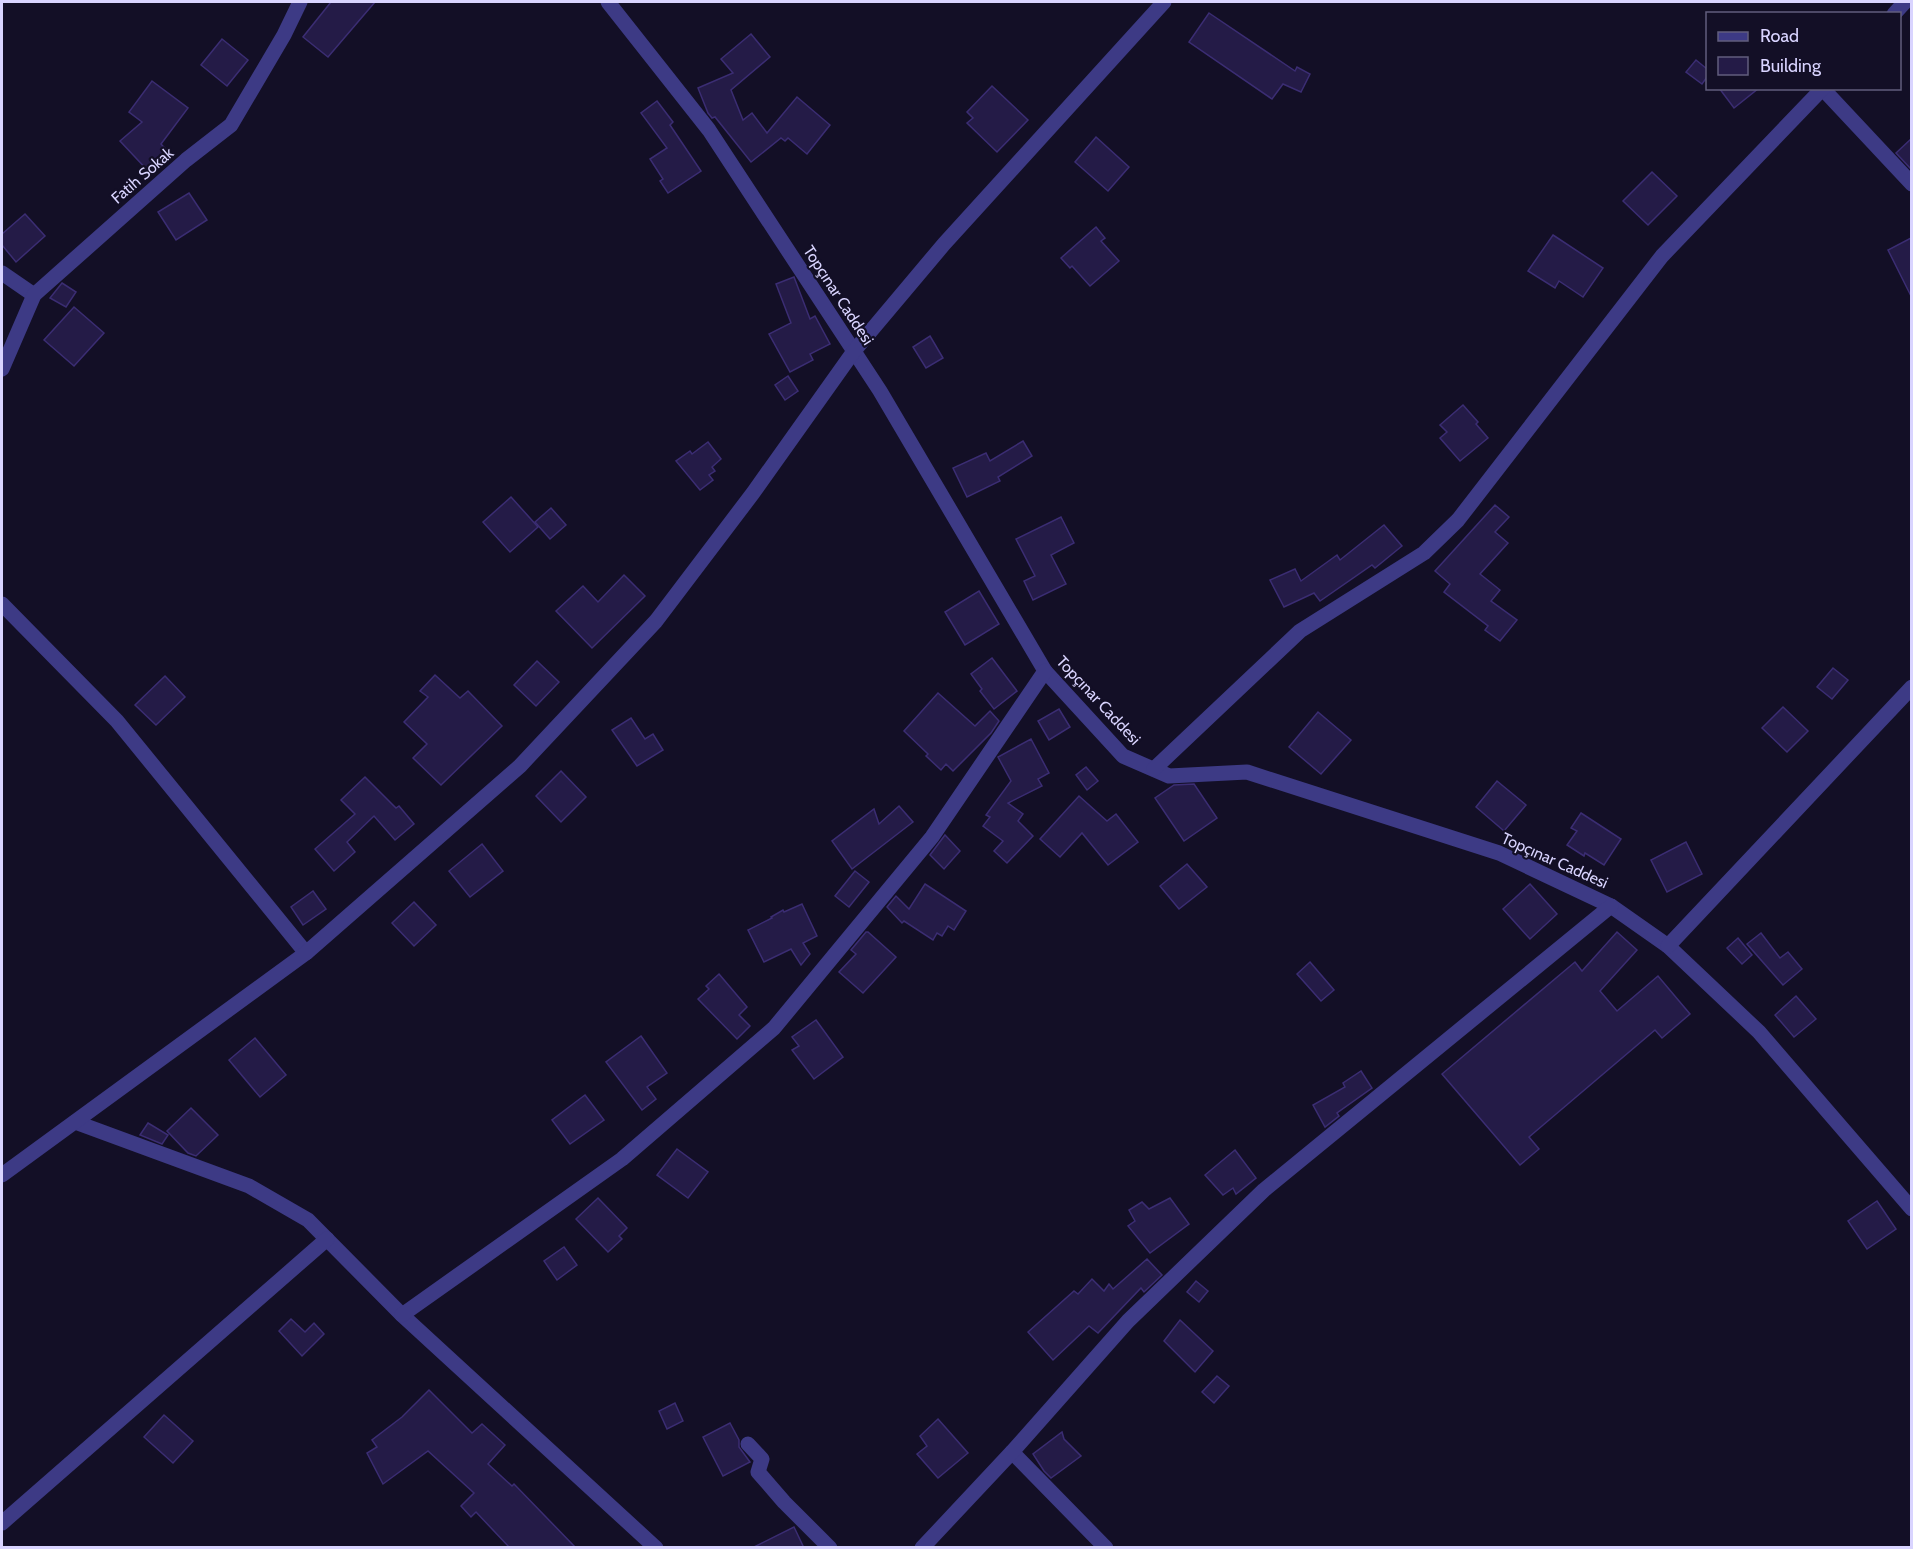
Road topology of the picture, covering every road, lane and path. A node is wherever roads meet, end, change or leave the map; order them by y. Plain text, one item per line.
1 (300, 2) edge
2 (608, 2) edge
3 (1164, 2) edge
4 (1822, 90) edge
5 (1824, 90) edge
6 (1911, 184) edge
7 (2, 273) edge
8 (34, 295) junction
9 (854, 351) junction
10 (2, 369) edge
11 (2, 604) edge
12 (1045, 671) junction
13 (1911, 687) edge
14 (1154, 769) junction
15 (1611, 906) junction
16 (1668, 946) junction
17 (306, 953) junction
18 (75, 1122) junction
19 (2, 1175) edge
20 (1911, 1209) edge
21 (327, 1239) junction
22 (402, 1315) junction
23 (748, 1444) dead end
24 (1012, 1452) junction
25 (2, 1523) edge
26 (656, 1548) edge
27 (830, 1548) edge
28 (922, 1548) edge
29 (1106, 1548) edge

1 - 8 street, Fatih Sokak
2 - 9 street, Topçınar Caddesi
3 - 9 street
4 - 14 street
5 - 6 street
7 - 8 street
8 - 10 street, Fatih Sokak
9 - 12 street, Topçınar Caddesi
9 - 17 street
11 - 17 street
12 - 14 street, Topçınar Caddesi
12 - 22 street
13 - 16 street
14 - 15 street, Topçınar Caddesi
15 - 16 street, Topçınar Caddesi
15 - 24 street
16 - 20 street, Topçınar Caddesi
17 - 18 street
18 - 19 street
18 - 21 street
21 - 22 street
21 - 25 street
22 - 26 street
23 - 27 street
24 - 28 street
24 - 29 street

